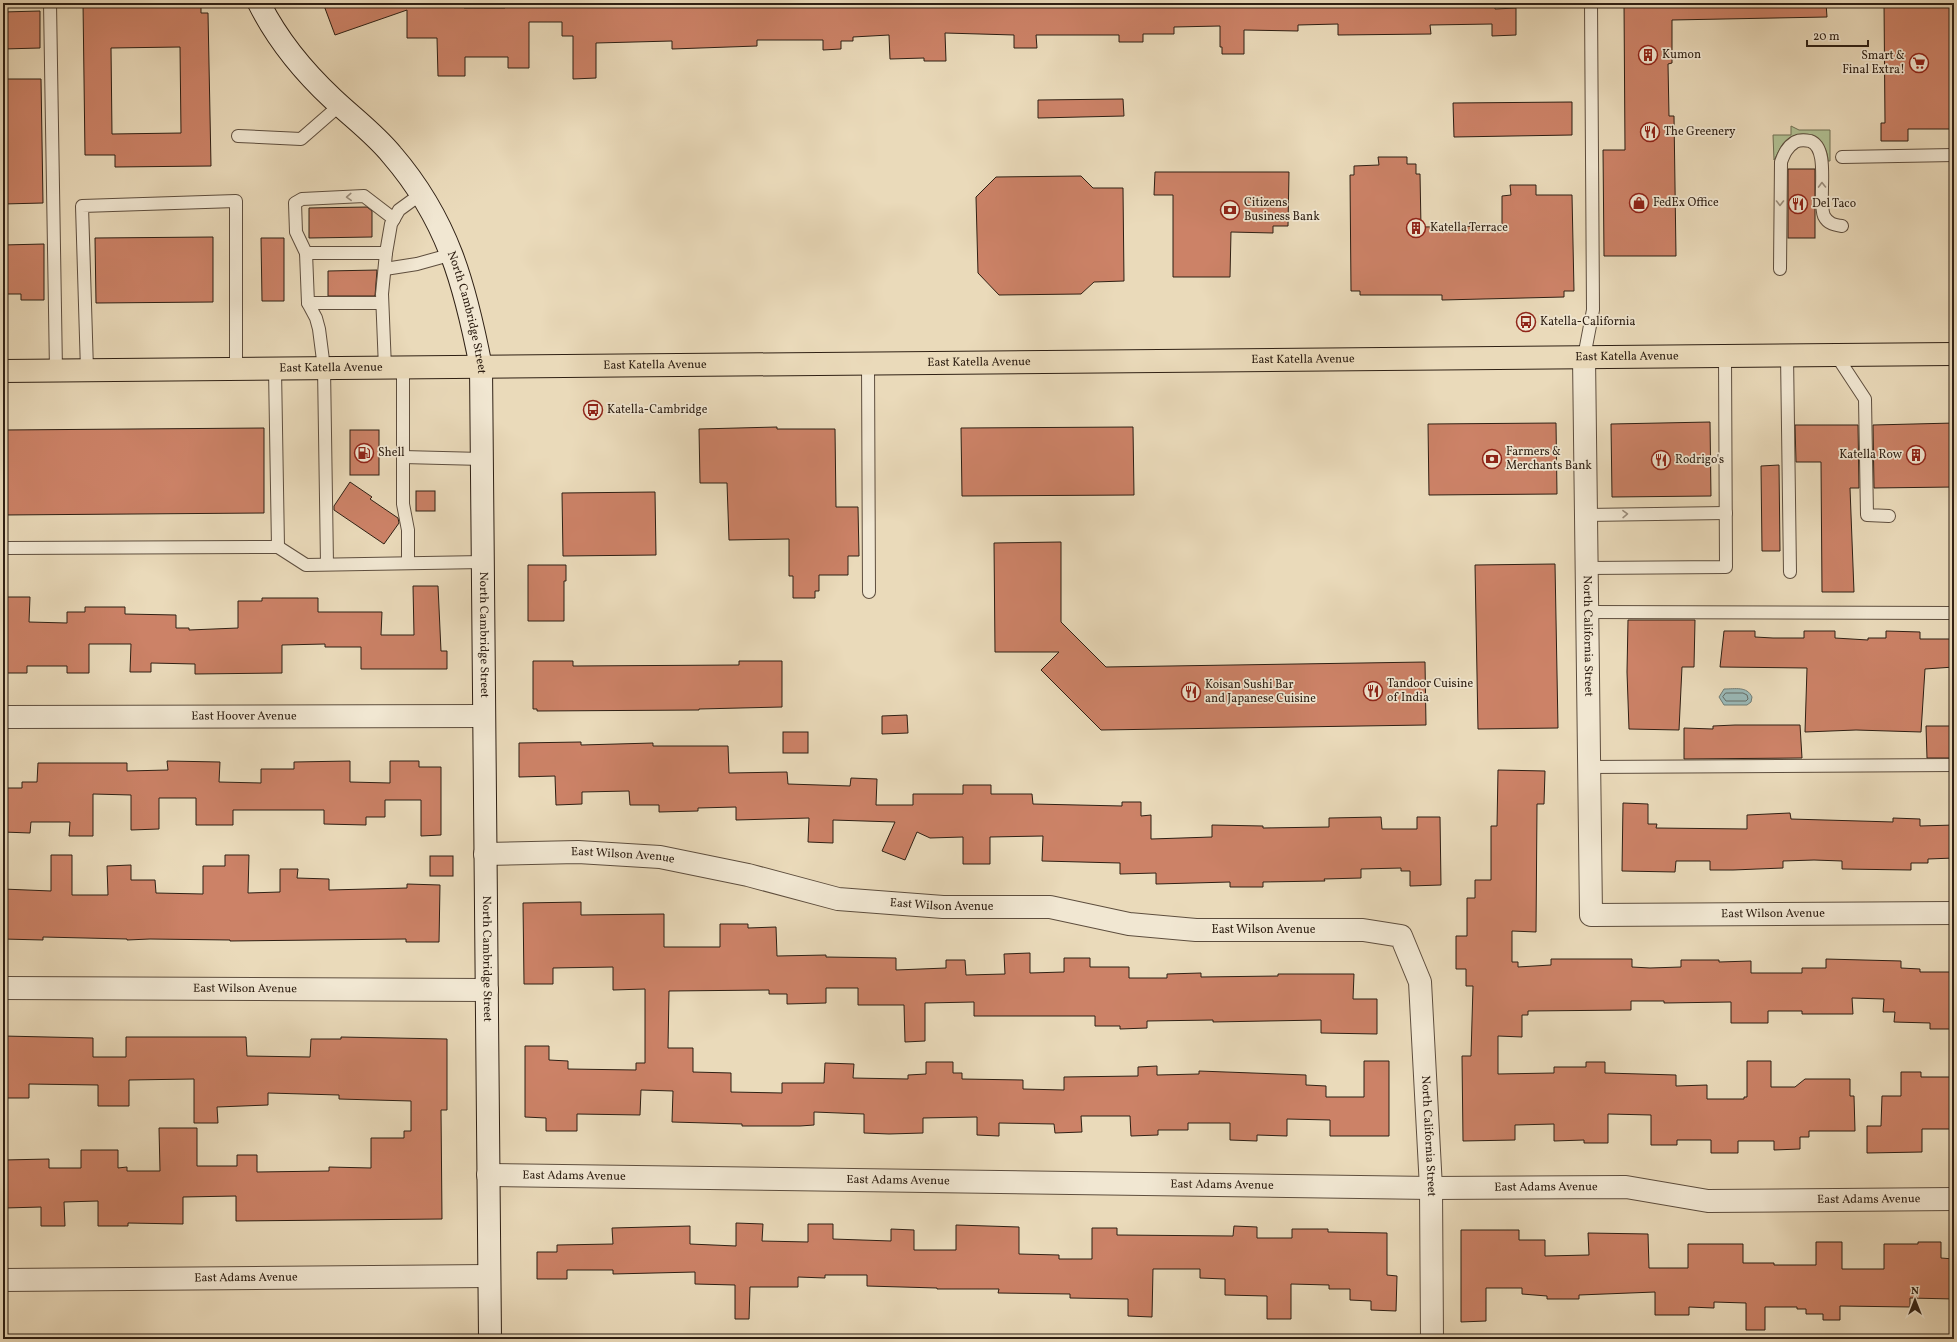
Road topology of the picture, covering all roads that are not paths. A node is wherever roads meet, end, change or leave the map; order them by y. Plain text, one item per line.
1 (50, 3) edge
2 (259, 3) edge
3 (1591, 3) edge
4 (340, 105) junction
5 (238, 136) dead end
6 (1954, 155) edge
7 (1842, 156) dead end
8 (421, 194) junction
9 (394, 219) junction
10 (1842, 226) dead end
11 (306, 252) junction
12 (386, 253) junction
13 (452, 254) junction
14 (384, 269) junction
15 (1780, 269) dead end
16 (308, 303) junction
17 (382, 303) junction
18 (1954, 354) edge
19 (1787, 355) junction
20 (1836, 355) junction
21 (1725, 356) junction
22 (1584, 357) junction
23 (868, 363) junction
24 (481, 367) junction
25 (324, 368) junction
26 (394, 368) junction
27 (236, 369) junction
28 (275, 369) junction
29 (87, 370) junction
30 (3, 371) edge
31 (56, 371) junction
32 (403, 457) junction
33 (482, 459) junction
34 (1726, 513) junction
35 (1586, 515) junction
36 (1889, 516) dead end
37 (278, 547) junction
38 (3, 548) edge
39 (483, 562) junction
40 (408, 563) junction
41 (327, 564) junction
42 (1586, 568) junction
43 (1790, 572) dead end
44 (869, 592) dead end
45 (1587, 612) junction
46 (1954, 613) edge
47 (484, 716) junction
48 (3, 717) edge
49 (1954, 765) edge
50 (1589, 767) junction
51 (485, 854) junction
52 (1954, 913) edge
53 (1591, 915) joint
54 (1401, 936) joint
55 (3, 988) edge
56 (487, 990) junction
57 (488, 1175) junction
58 (1430, 1188) junction
59 (1954, 1199) edge
60 (489, 1276) junction
61 (3, 1280) edge
62 (490, 1339) edge
63 (1432, 1339) edge

1 - 31 lane
2 - 4 street, North Cambridge Street
3 - 22 lane
4 - 5 lane
4 - 8 street, North Cambridge Street
6 - 7 lane
8 - 9 lane
8 - 13 street, North Cambridge Street
9 -> 11 lane
9 - 12 lane
10 -> 15 lane
11 - 12 lane
11 - 16 lane
12 - 14 lane
13 - 14 lane
13 - 24 street, North Cambridge Street
14 - 17 lane
16 - 17 lane
16 - 25 lane
17 - 26 lane
18 - 20 main road, East Katella Avenue
19 - 20 main road, East Katella Avenue
19 - 21 main road, East Katella Avenue
19 - 43 lane
20 - 36 lane
21 - 22 main road, East Katella Avenue
21 - 34 lane
22 - 23 main road, East Katella Avenue
22 - 35 street, North California Street
23 - 24 main road, East Katella Avenue
23 - 44 lane
24 - 26 main road, East Katella Avenue
24 - 33 street, North Cambridge Street
25 - 26 main road, East Katella Avenue
25 - 28 main road, East Katella Avenue
25 - 41 lane
26 - 32 lane
27 - 28 main road, East Katella Avenue
27 - 29 main road, East Katella Avenue
27 - 29 lane
28 - 37 lane
29 - 31 main road, East Katella Avenue
30 - 31 main road, East Katella Avenue
32 - 33 lane
32 - 40 lane
33 - 39 street, North Cambridge Street
35 -> 34 lane
34 - 42 lane
35 - 42 street, North California Street
37 - 38 lane
37 - 41 lane
39 - 40 lane
39 - 47 street, North Cambridge Street
40 - 41 lane
42 - 45 street, North California Street
45 - 46 lane
45 - 50 street, North California Street
47 - 48 street, East Hoover Avenue
47 - 51 street, North Cambridge Street
49 - 50 lane
50 - 53 street, North California Street
51 - 54 street, East Wilson Avenue
51 - 56 street, North Cambridge Street
52 - 53 street, East Wilson Avenue
54 - 58 street, North California Street
55 - 56 street, East Wilson Avenue
56 - 57 street, North Cambridge Street
57 - 58 street, East Adams Avenue
57 - 60 street, North Cambridge Street
58 - 59 street, East Adams Avenue
58 - 63 street, North California Street
60 - 61 street, East Adams Avenue
60 - 62 street, North Cambridge Street

